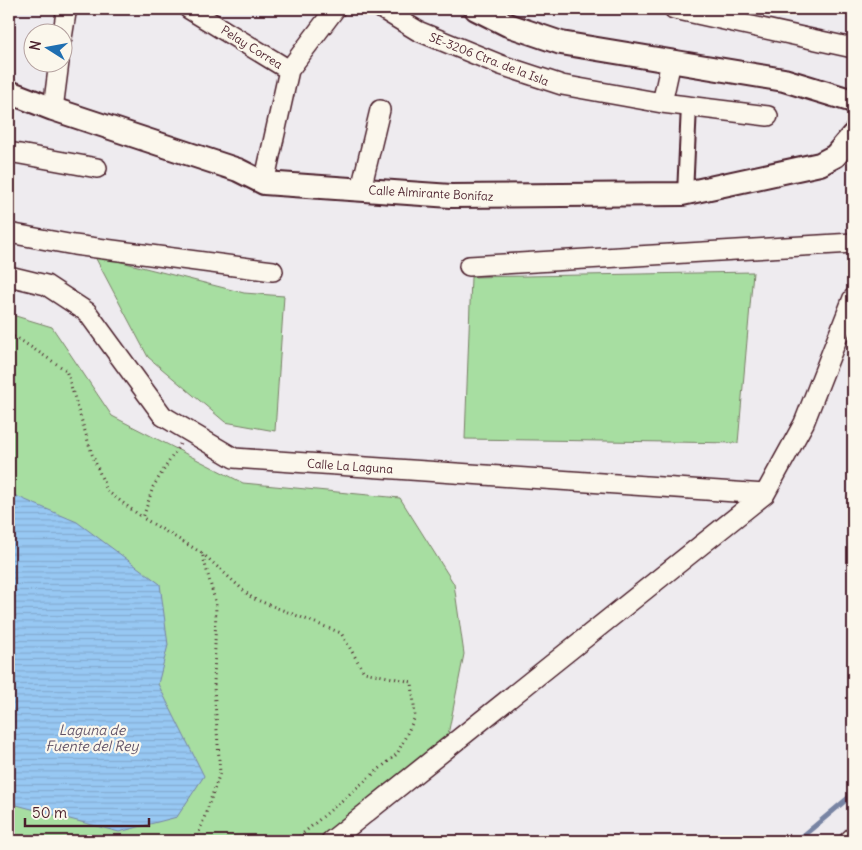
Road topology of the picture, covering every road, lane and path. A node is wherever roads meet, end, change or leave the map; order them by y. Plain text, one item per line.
1 (68, 9) edge
2 (189, 9) edge
3 (335, 9) edge
4 (382, 9) edge
5 (476, 9) edge
6 (674, 9) edge
7 (716, 13) edge
8 (65, 22) edge
9 (853, 48) edge
10 (671, 62) junction
11 (289, 70) junction
12 (58, 72) edge
13 (9, 92) edge
14 (853, 101) edge
15 (662, 103) junction
16 (689, 106) junction
17 (53, 108) junction
18 (380, 110) dead end
19 (768, 116) dead end
20 (853, 135) edge
21 (9, 152) edge
22 (97, 168) dead end
23 (264, 183) junction
24 (360, 190) junction
25 (686, 194) junction
26 (9, 232) edge
27 (853, 243) edge
28 (469, 266) dead end
29 (273, 271) dead end
30 (9, 276) edge
31 (853, 298) edge
32 (9, 335) edge
33 (186, 430) junction
34 (765, 494) junction
35 (143, 518) junction
36 (202, 553) junction
37 (853, 836) edge
38 (196, 841) edge
39 (294, 841) edge
40 (331, 841) edge
41 (849, 841) edge

1 - 8 street
2 - 11 street, Pelay Correa
3 - 11 street
4 - 15 street, SE-3206 Ctra. de la Isla
5 - 10 street
6 - 7 street
7 - 9 street
10 - 14 street
10 - 15 street
11 - 23 street
12 - 17 street
13 - 17 street, Calle Almirante Bonifaz
15 - 16 street, SE-3206 Ctra. de la Isla
16 - 19 street, SE-3206 Ctra. de la Isla
16 - 25 street
17 - 23 street, Calle Almirante Bonifaz
18 - 24 street
20 - 25 street, Calle Almirante Bonifaz
21 - 22 street
23 - 24 street, Calle Almirante Bonifaz
24 - 25 street, Calle Almirante Bonifaz
26 - 29 street
27 - 28 street
30 - 33 street, Calle La Laguna
31 - 34 street
32 - 35 path
33 - 34 street, Calle La Laguna
33 - 35 path
34 - 40 street
35 - 36 path
36 - 38 path
36 - 39 path
37 - 41 street

